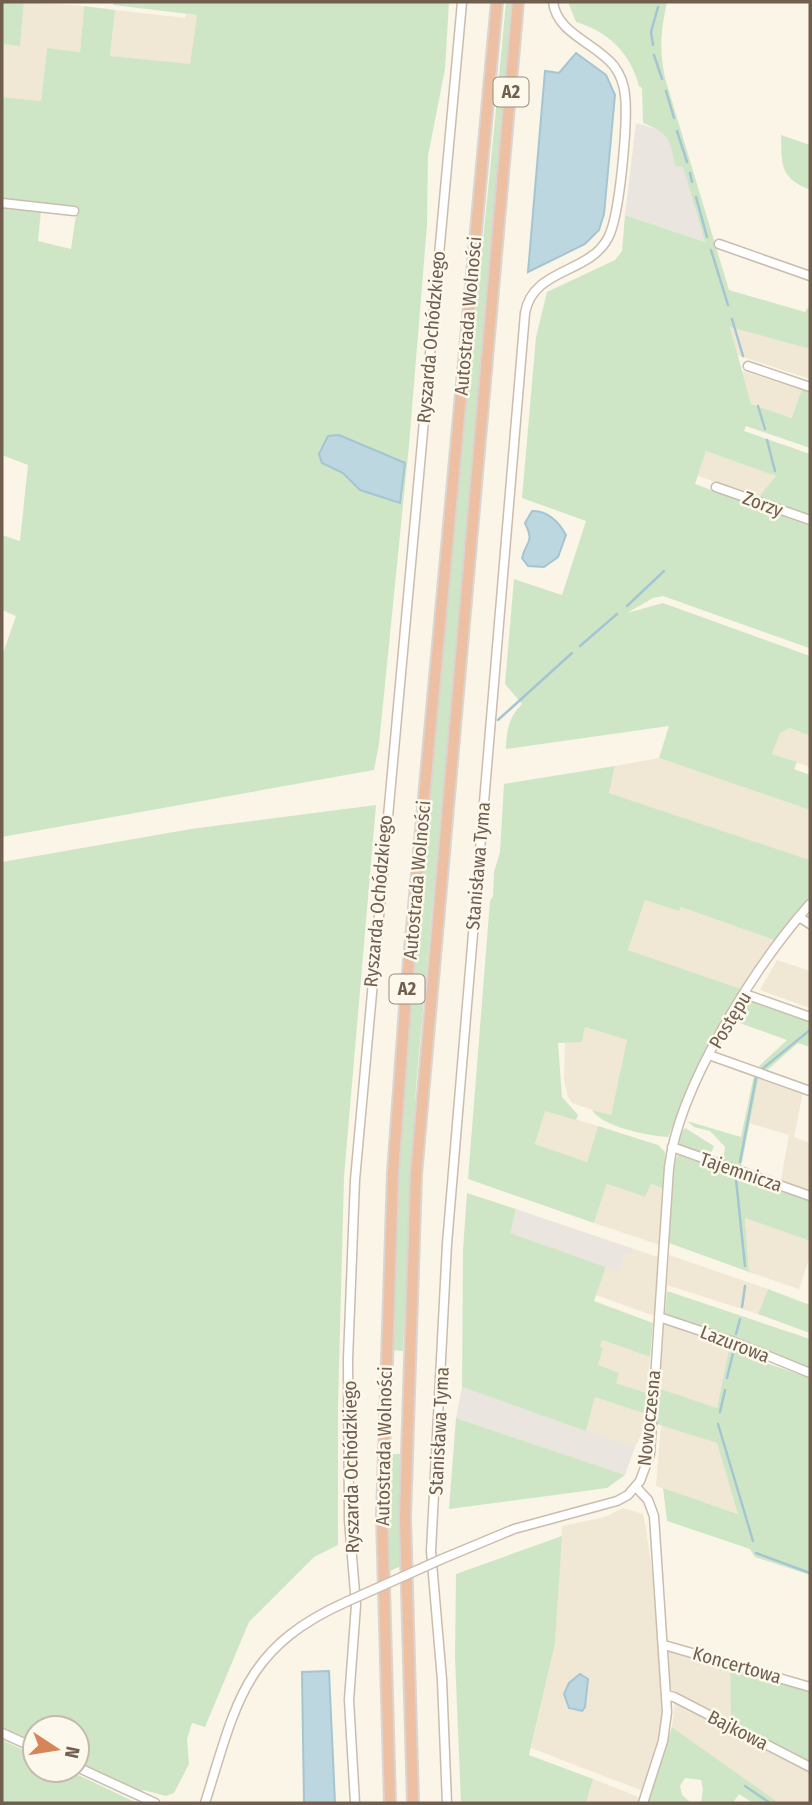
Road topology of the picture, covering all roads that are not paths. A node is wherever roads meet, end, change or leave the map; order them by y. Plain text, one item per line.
1 (462, 2) edge
2 (497, 2) edge
3 (518, 2) edge
4 (553, 2) edge
5 (2, 203) edge
6 (74, 211) dead end
7 (719, 244) dead end
8 (810, 275) edge
9 (748, 366) dead end
10 (810, 387) edge
11 (716, 487) dead end
12 (810, 520) edge
13 (810, 904) edge
14 (799, 918) junction
15 (810, 924) edge
16 (745, 994) junction
17 (810, 1017) edge
18 (709, 1055) junction
19 (810, 1091) edge
20 (671, 1147) junction
21 (810, 1196) edge
22 (659, 1317) junction
23 (810, 1373) edge
24 (636, 1487) junction
25 (664, 1645) junction
26 (810, 1687) edge
27 (666, 1695) junction
28 (2, 1733) edge
29 (21, 1742) edge
30 (810, 1767) edge
31 (91, 1773) edge
32 (155, 1803) edge
33 (205, 1803) edge
34 (355, 1803) edge
35 (390, 1803) edge
36 (413, 1803) edge
37 (447, 1803) edge
38 (643, 1803) edge

1 - 34 street, Ryszarda Ochódzkiego
2 - 35 highway, Autostrada Wolności / A2
3 - 36 highway, Autostrada Wolności / A2
4 - 37 street, Stanisława Tyma
5 - 6 street
7 - 8 street
9 - 10 street
11 - 12 street, Zorzy
13 - 14 street, Postępu
14 - 15 street
14 - 16 street, Postępu
16 - 17 street
16 - 18 street, Postępu
18 - 19 street
18 - 20 street, Postępu
20 - 21 street, Tajemnicza
20 - 22 street, Nowoczesna
22 - 23 street, Lazurowa
22 - 24 street, Nowoczesna
24 - 25 street, Nowoczesna
24 - 33 street, bridge
25 - 26 street, Koncertowa
25 - 27 street, Nowoczesna
27 - 30 street, Bajkowa
27 - 38 street, Nowoczesna
28 - 29 street
31 - 32 street

